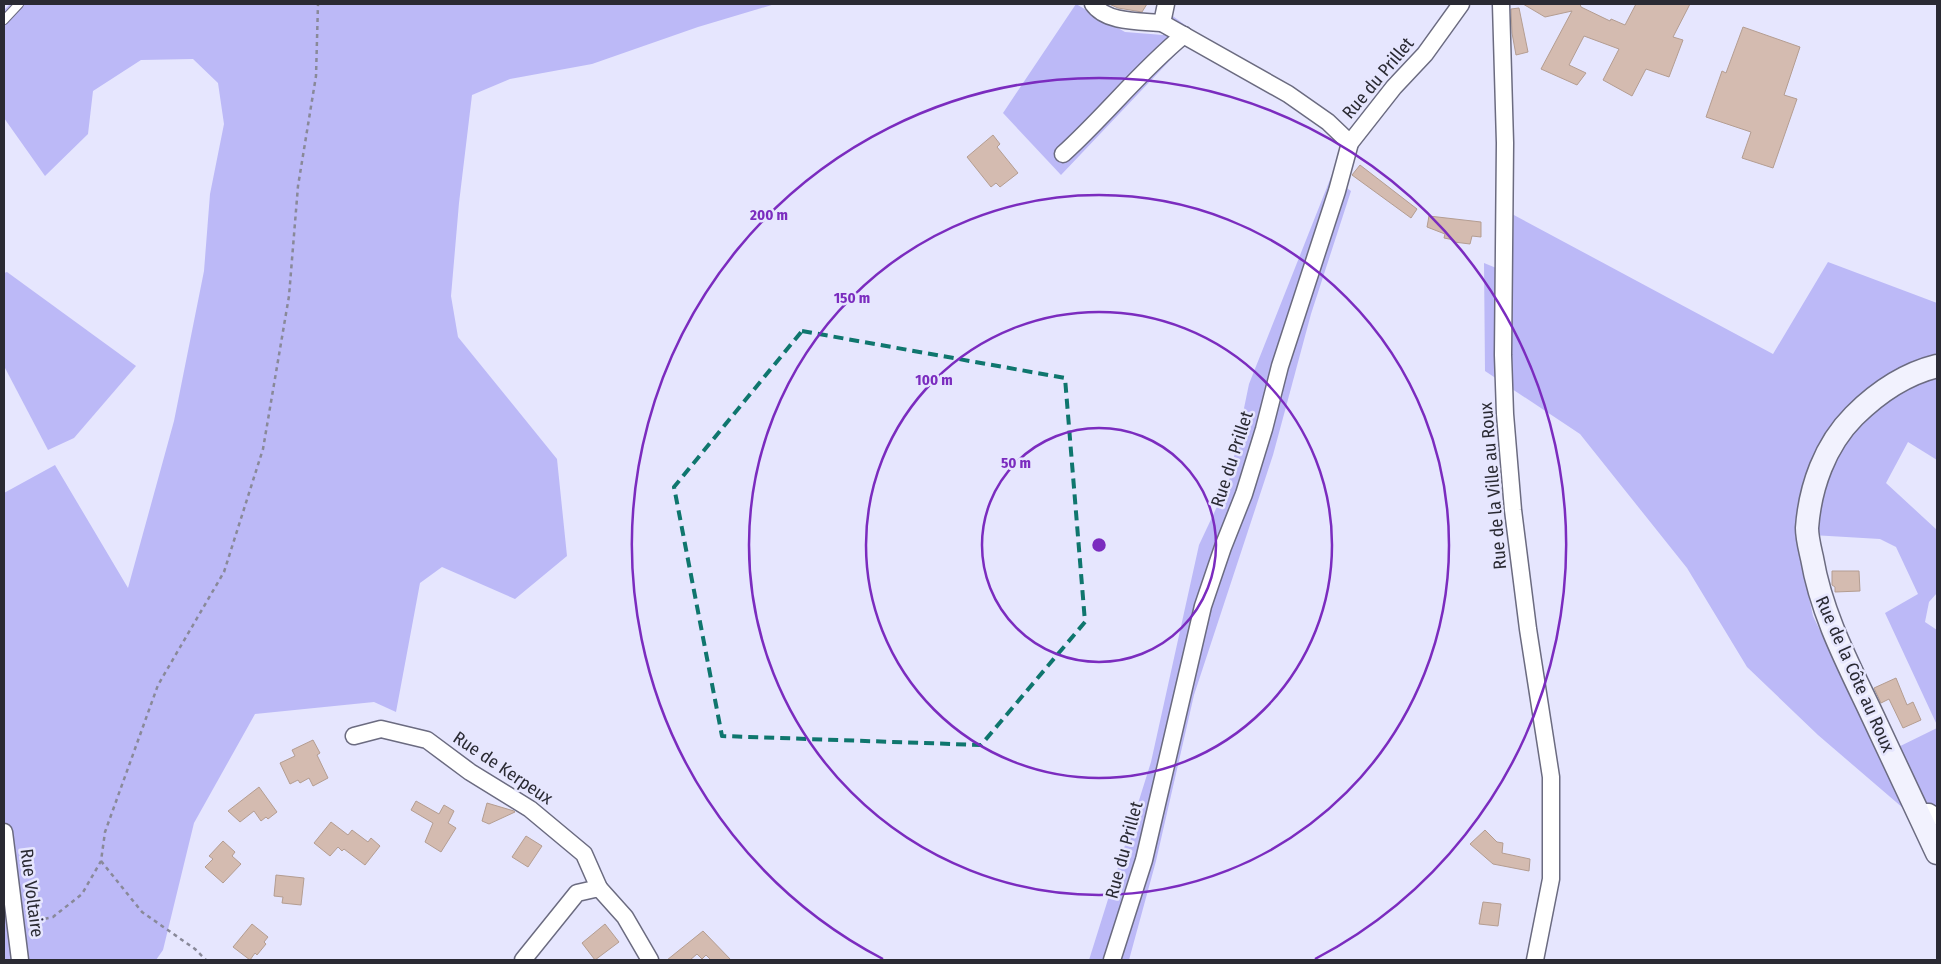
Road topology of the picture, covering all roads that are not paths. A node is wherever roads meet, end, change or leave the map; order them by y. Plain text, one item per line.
1 (18, 4) edge
2 (1093, 4) edge
3 (1166, 4) edge
4 (1461, 4) edge
5 (1501, 4) edge
6 (4, 20) edge
7 (1162, 23) junction
8 (1184, 35) junction
9 (1350, 143) junction
10 (1063, 154) dead end
11 (1937, 366) edge
12 (354, 736) dead end
13 (1927, 814) edge
14 (4, 832) edge
15 (1937, 853) edge
16 (599, 888) junction
17 (20, 960) edge
18 (524, 960) edge
19 (650, 960) edge
20 (1112, 960) edge
21 (1535, 960) edge

1 - 6 lane
2 - 7 street
3 - 7 street
4 - 9 street, Rue du Prillet
5 - 21 street, Rue de la Ville au Roux
7 - 8 street
8 - 9 street
8 - 10 street
9 - 20 street, Rue du Prillet
11 - 13 main road, Rue de la Côte au Roux
12 - 16 street, Rue de Kerpeux
13 - 15 main road, Rue de la Côte au Roux
14 - 17 street, Rue Voltaire
16 - 18 street
16 - 19 street, Rue de Kerpeux

